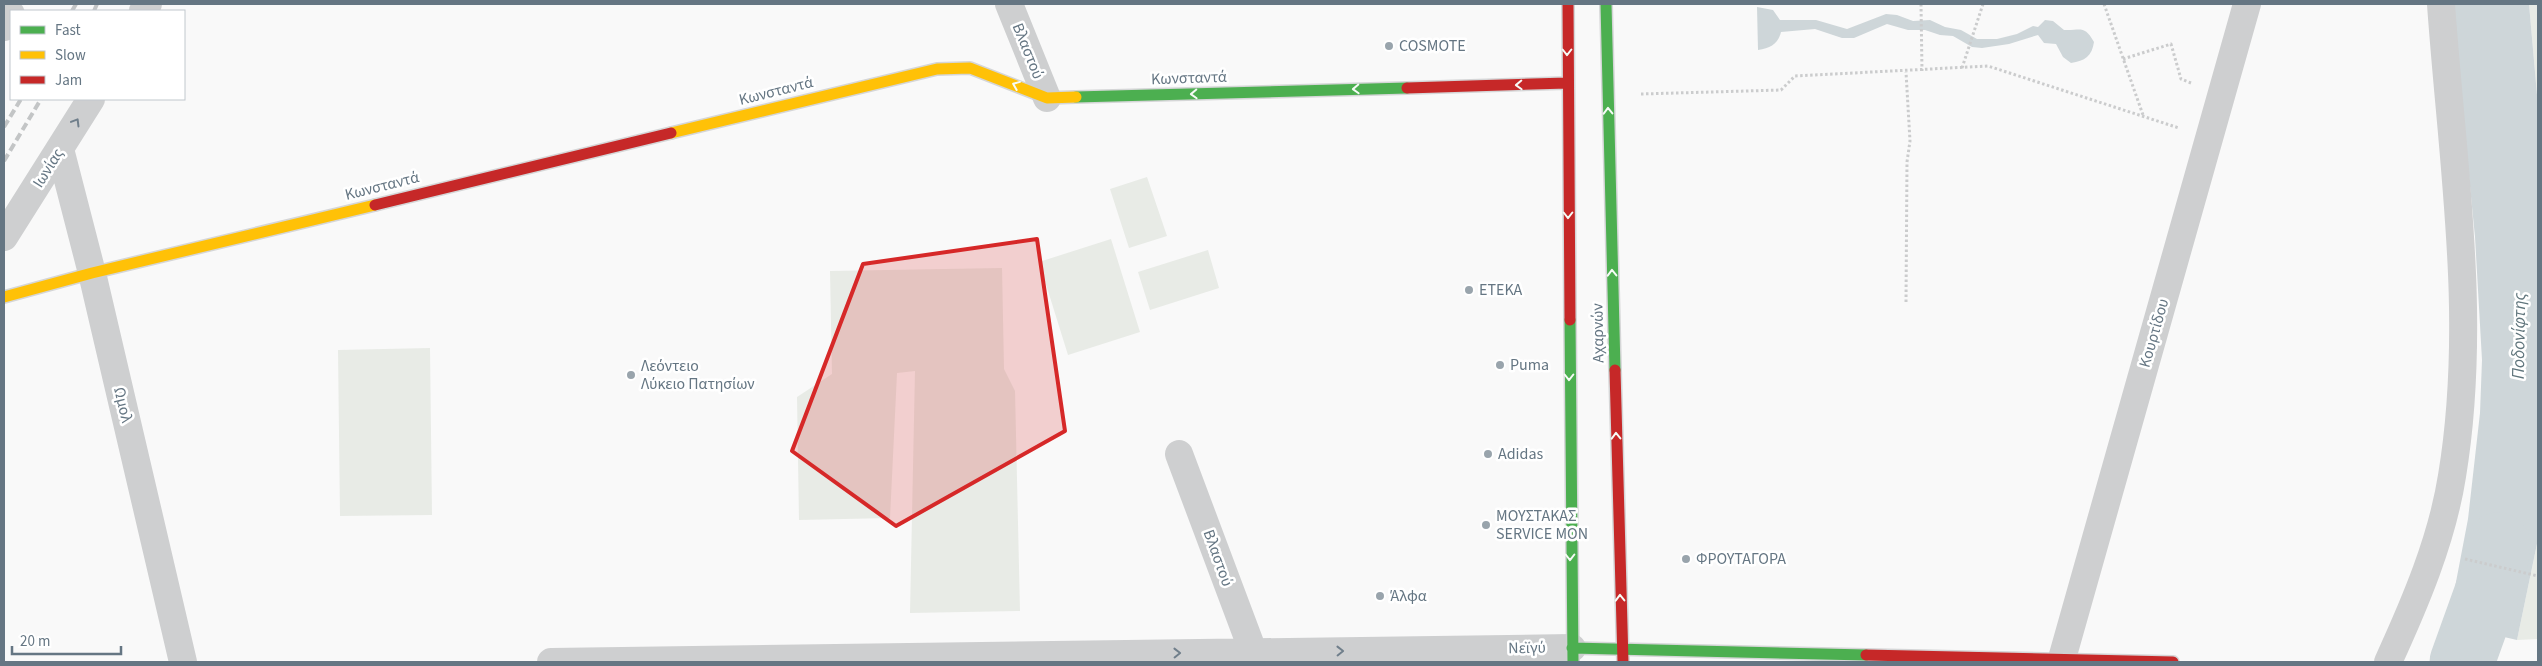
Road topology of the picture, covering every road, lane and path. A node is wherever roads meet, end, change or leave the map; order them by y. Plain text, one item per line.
1 (1009, 4) edge
2 (1568, 4) edge
3 (1606, 4) edge
4 (1983, 4) edge
5 (2104, 4) edge
6 (2248, 4) edge
7 (2441, 4) edge
8 (1921, 6) edge
9 (10, 16) edge
10 (4, 27) edge
11 (2123, 59) junction
12 (1962, 68) junction
13 (1922, 71) junction
14 (1906, 72) junction
15 (2181, 79) dead end
16 (1567, 83) junction
17 (1608, 96) junction
18 (1047, 98) junction
19 (89, 100) edge
20 (2143, 116) junction
21 (2209, 139) junction
22 (60, 149) junction
23 (4, 237) edge
24 (92, 273) junction
25 (4, 297) edge
26 (1906, 302) dead end
27 (1179, 454) dead end
28 (2432, 552) junction
29 (2538, 576) edge
30 (1622, 647) junction
31 (1573, 655) edge
32 (1255, 657) edge
33 (865, 660) edge
34 (2062, 660) edge
35 (183, 662) edge
36 (551, 662) edge
37 (1623, 662) edge
38 (2173, 662) edge
39 (2388, 662) edge

1 - 18 street, Βλαστού
2 -> 16 street, Αχαρνών
3 - 17 street, Αχαρνών
4 - 12 path
5 - 11 path
6 - 21 street, Κουρτίδου
7 - 28 street
8 - 13 path
9 - 10 street
11 - 15 path
11 - 20 path
12 - 13 path
12 - 20 path
13 - 14 path
14 - 17 path
14 - 26 path
16 -> 18 street, Κωνσταντά
16 -> 31 street, Αχαρνών
30 -> 17 street, Αχαρνών
18 -> 24 street, Κωνσταντά
22 -> 19 street, Ιωνίας
20 - 21 path
21 - 34 street, Κουρτίδου
22 - 23 street, Ιωνίας
22 - 24 street, Ωμολ
24 - 25 street, Κωνσταντά
24 - 35 street, Ωμολ
27 - 32 street, Βλαστού
28 - 29 path
28 - 39 street
30 - 31 street, Νεϊγύ
30 - 34 street, Νεϊγύ
30 - 37 street, Αχαρνών
32 -> 31 street, Νεϊγύ
33 -> 32 street, Νεϊγύ
33 - 36 street, Νεϊγύ
34 - 38 street, Νεϊγύ

